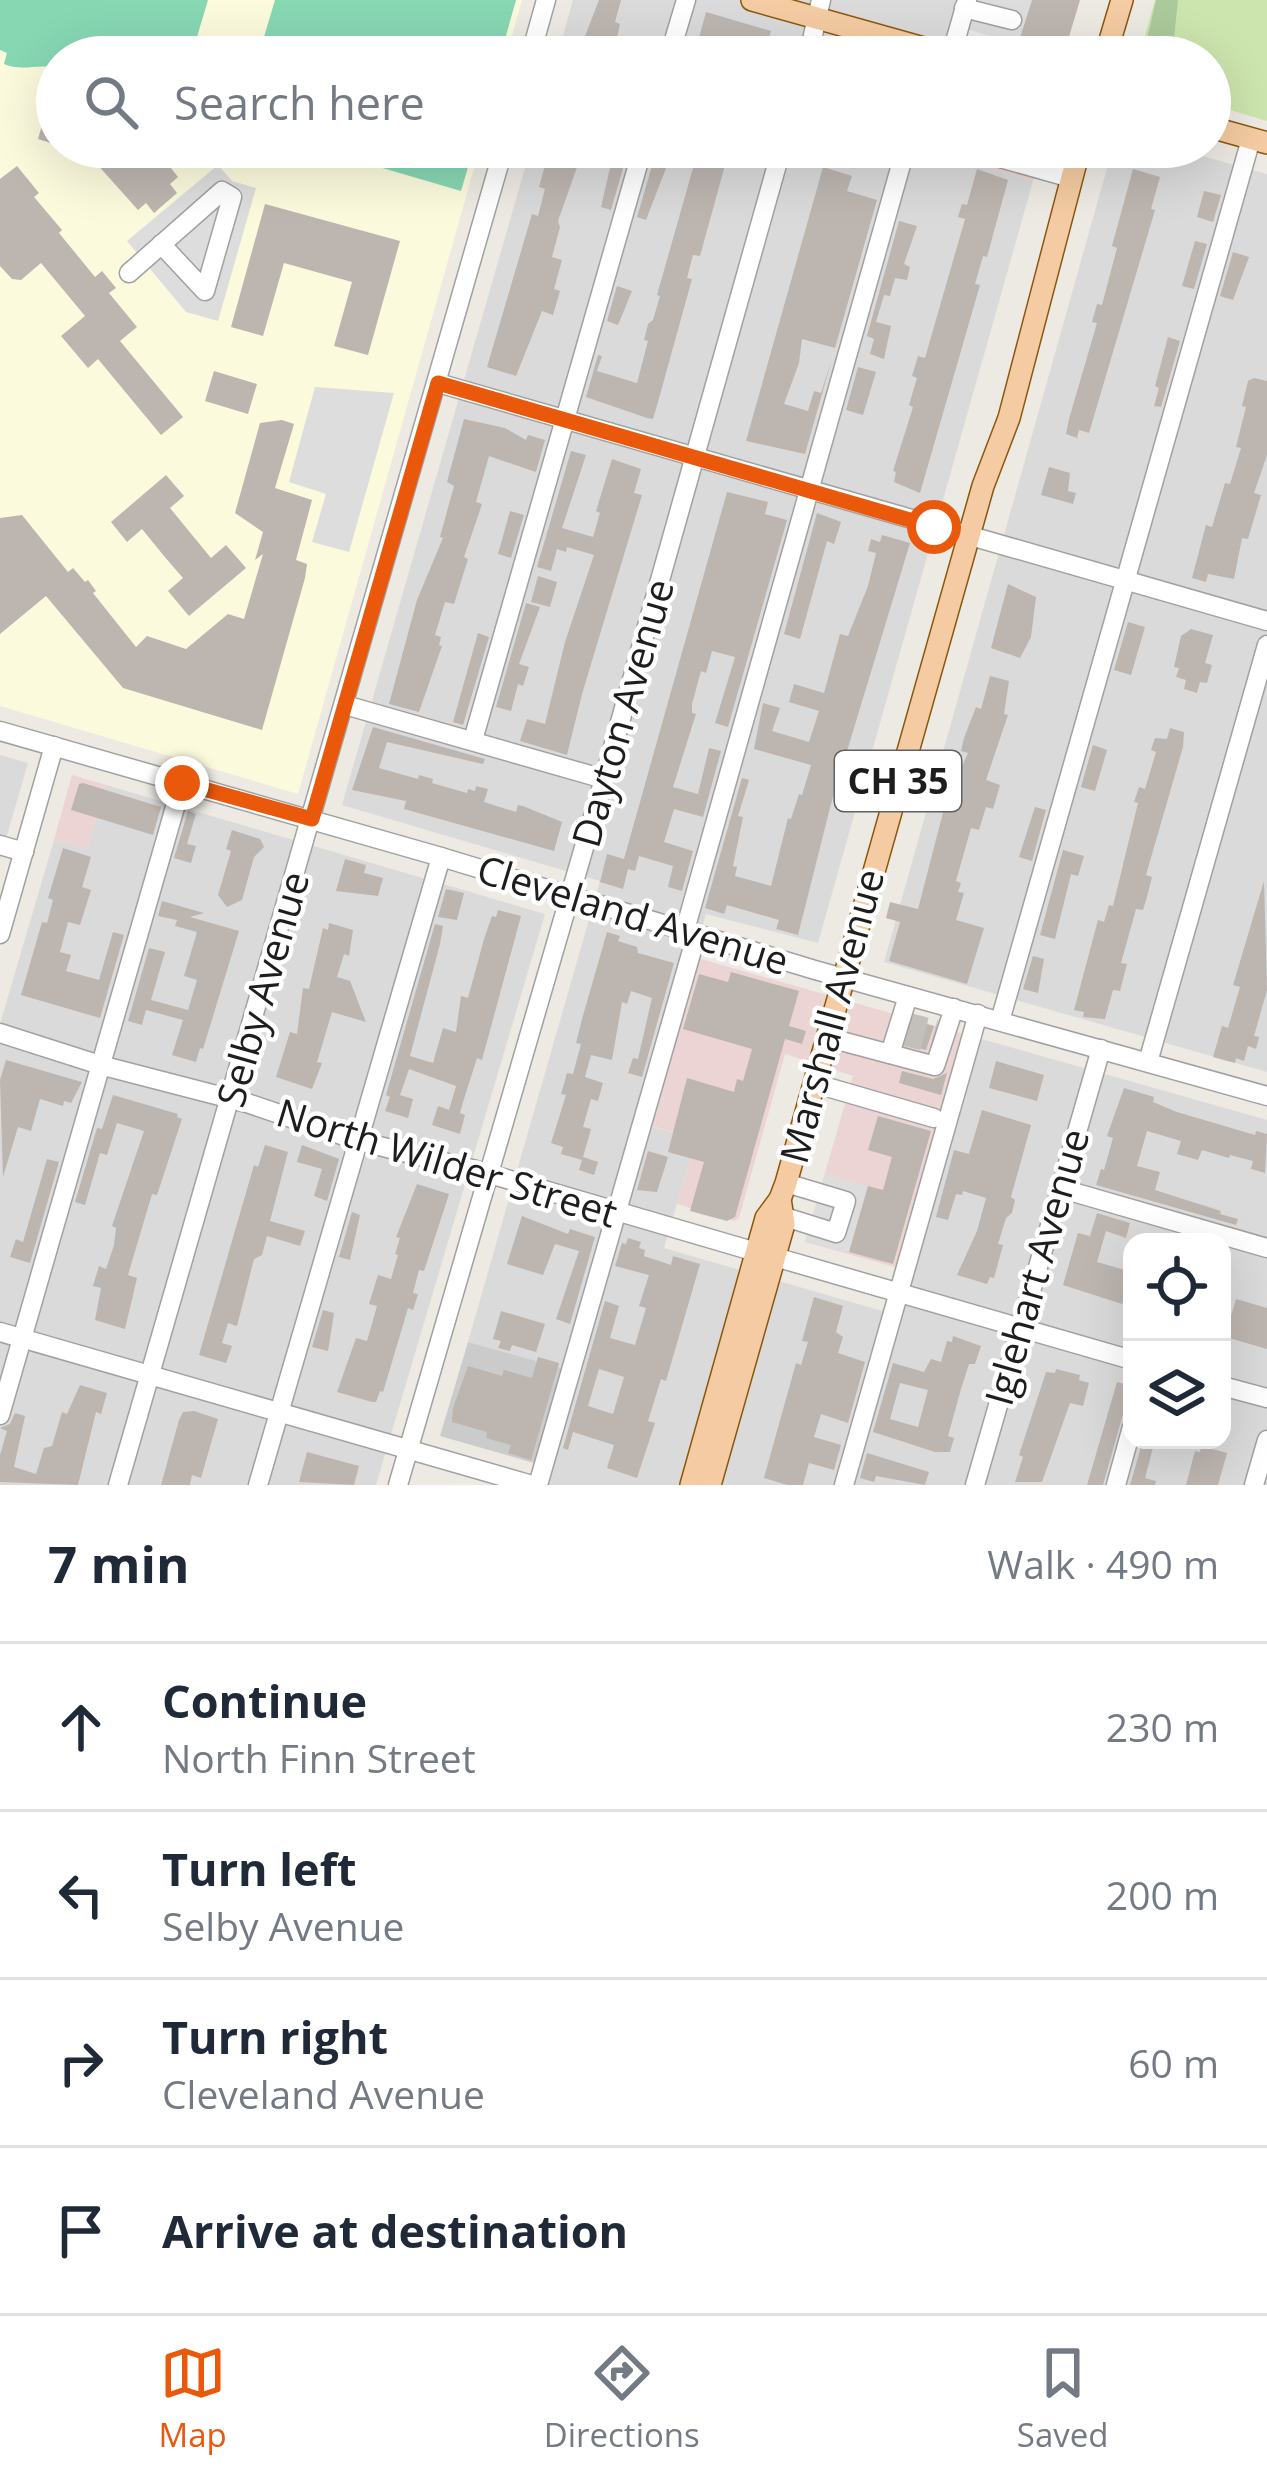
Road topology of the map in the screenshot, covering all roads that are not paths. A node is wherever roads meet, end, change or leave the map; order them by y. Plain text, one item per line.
1 (546, 0) edge
2 (686, 0) edge
3 (752, 0) edge
4 (1122, 0) edge
5 (965, 4) edge
6 (820, 10) edge
7 (1012, 20) dead end
8 (536, 36) edge
9 (676, 36) edge
10 (891, 36) edge
11 (951, 36) edge
12 (1112, 36) edge
13 (1259, 141) edge
14 (498, 168) edge
15 (637, 168) edge
16 (776, 168) edge
17 (900, 168) edge
18 (1045, 168) edge
19 (1074, 168) edge
20 (1071, 178) junction
21 (161, 244) junction
22 (129, 273) dead end
23 (438, 383) junction
24 (563, 419) junction
25 (695, 458) junction
26 (807, 490) junction
27 (968, 537) junction
28 (1126, 581) junction
29 (1267, 621) edge
30 (1267, 644) edge
31 (345, 705) junction
32 (0, 731) edge
33 (473, 740) junction
34 (54, 746) junction
35 (604, 779) junction
36 (182, 783) junction
37 (312, 819) junction
38 (0, 845) edge
39 (24, 852) junction
40 (441, 856) junction
41 (570, 896) junction
42 (691, 932) junction
43 (0, 934) edge
44 (842, 977) junction
45 (908, 996) junction
46 (954, 1008) junction
47 (978, 1014) junction
48 (1000, 1021) junction
49 (0, 1033) edge
50 (900, 1034) junction
51 (826, 1037) junction
52 (1100, 1048) junction
53 (1148, 1062) junction
54 (100, 1066) junction
55 (813, 1083) junction
56 (1267, 1096) edge
57 (231, 1099) junction
58 (934, 1118) dead end
59 (359, 1141) junction
60 (489, 1174) junction
61 (1059, 1188) junction
62 (617, 1214) junction
63 (1267, 1249) edge
64 (765, 1255) junction
65 (900, 1293) junction
66 (1020, 1328) junction
67 (0, 1332) edge
68 (22, 1339) junction
69 (1123, 1357) edge
70 (150, 1375) junction
71 (1231, 1389) edge
72 (1267, 1399) edge
73 (279, 1412) junction
74 (0, 1414) edge
75 (1267, 1440) edge
76 (1126, 1449) edge
77 (408, 1450) junction
78 (118, 1485) edge
79 (258, 1485) edge
80 (398, 1485) edge
81 (535, 1485) edge
82 (691, 1485) edge
83 (710, 1485) edge
84 (844, 1485) edge
85 (975, 1485) edge
86 (1115, 1485) edge
87 (1254, 1485) edge

1 - 8 street
2 - 9 street
3 - 6 main road
4 - 12 main road
5 - 7 street
5 - 11 street
6 - 10 main road
13 - 28 street
14 - 23 street, Selby Avenue
15 - 24 street
16 - 25 street, Dayton Avenue
17 - 26 street
18 - 20 street
19 - 20 main road, Marshall Avenue / CH 35
20 - 27 main road, Marshall Avenue / CH 35
21 - 21 street
21 - 22 street
23 - 24 street
23 - 31 street, Selby Avenue
24 - 25 street
24 - 33 street
25 - 26 street
25 - 35 street, Dayton Avenue
26 - 27 street
26 - 42 street
27 - 28 street
27 - 44 main road, Marshall Avenue / CH 35
28 - 29 street
28 - 48 street
30 - 53 street
31 - 33 street
31 - 37 street, Selby Avenue
32 - 34 street, Cleveland Avenue
33 - 35 street
34 - 36 street, Cleveland Avenue
34 - 39 street
35 - 41 street, Dayton Avenue
36 - 37 street, Cleveland Avenue
36 - 54 street
37 - 40 street, Cleveland Avenue
37 - 57 street, Selby Avenue
38 - 39 street
39 - 43 street
40 - 41 street, Cleveland Avenue
40 - 59 street
41 - 42 street, Cleveland Avenue
41 - 60 street, Dayton Avenue
42 - 44 street, Cleveland Avenue
42 - 62 street
44 - 45 street, Cleveland Avenue
44 - 51 main road, Marshall Avenue / CH 35
45 - 46 street, Cleveland Avenue
45 - 50 street
46 - 47 street, Cleveland Avenue
46 - 50 street
47 - 48 street, Cleveland Avenue
47 - 65 street
48 - 52 street, Cleveland Avenue
49 - 54 street, North Wilder Street
50 - 51 street
51 - 55 main road, Marshall Avenue / CH 35
52 - 53 street, Cleveland Avenue
52 - 61 street, Iglehart Avenue
53 - 56 street, Cleveland Avenue
54 - 57 street, North Wilder Street
54 - 68 street
55 - 58 street
55 - 64 main road, Marshall Avenue / CH 35
57 - 59 street, North Wilder Street
57 - 70 street, Selby Avenue
59 - 60 street, North Wilder Street
59 - 73 street
60 - 62 street, North Wilder Street
60 - 77 street, Dayton Avenue
61 - 63 street
61 - 66 street, Iglehart Avenue
62 - 64 street, North Wilder Street
62 - 81 street
64 - 65 street, North Wilder Street
64 - 82 main road, Marshall Avenue / CH 35
64 - 83 main road, Marshall Avenue / CH 35
65 - 66 street, North Wilder Street
65 - 84 street
66 - 69 street, North Wilder Street
66 - 85 street, Iglehart Avenue
67 - 68 street
68 - 70 street
68 - 74 street
70 - 73 street
70 - 78 street, Selby Avenue
71 - 72 street
73 - 77 street
73 - 79 street
75 - 87 street
76 - 86 street
77 - 80 street, Dayton Avenue
77 - 81 street

